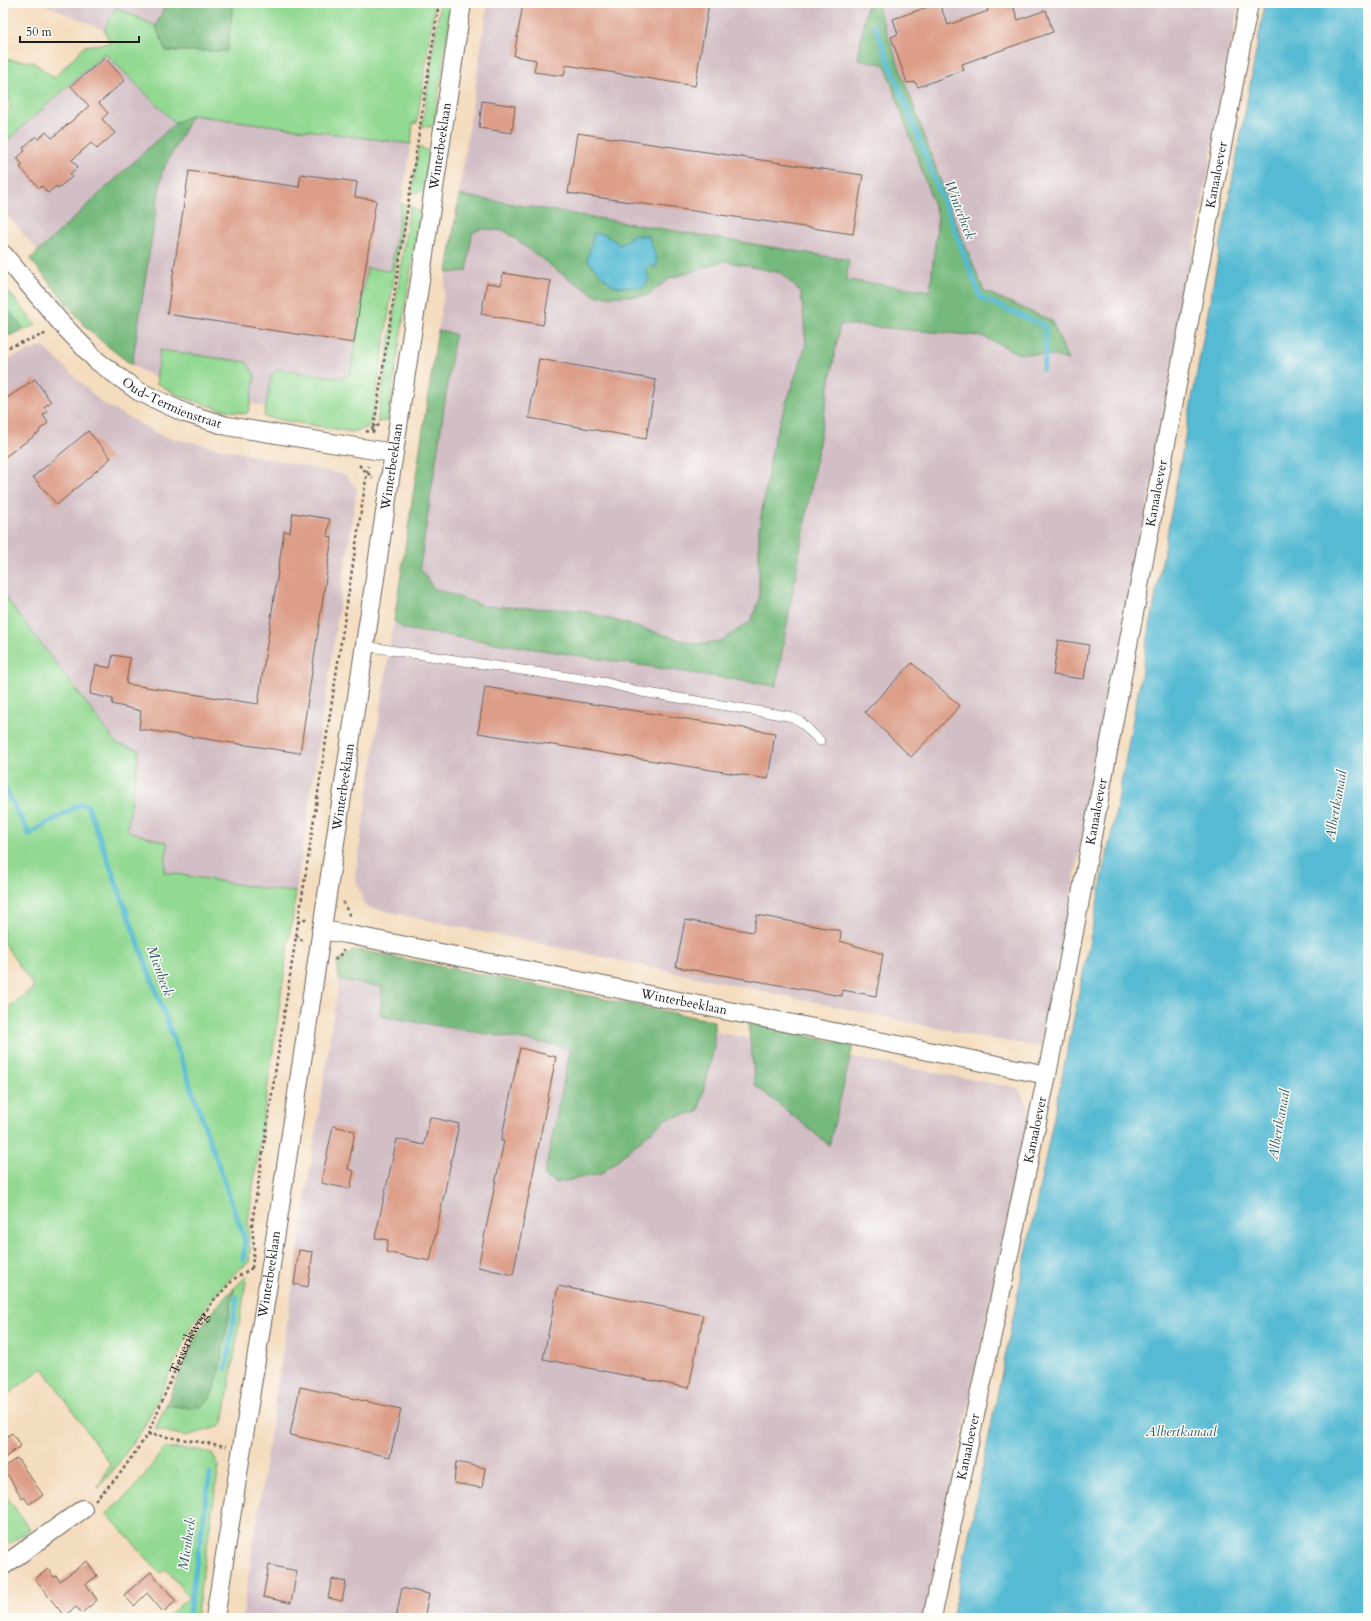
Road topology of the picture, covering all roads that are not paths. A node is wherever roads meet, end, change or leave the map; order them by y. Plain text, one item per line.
1 (462, 3) edge
2 (1249, 3) edge
3 (3, 254) edge
4 (393, 453) junction
5 (364, 646) junction
6 (820, 741) dead end
7 (321, 930) junction
8 (1047, 1074) junction
9 (83, 1509) dead end
10 (3, 1566) edge
11 (215, 1618) edge
12 (932, 1618) edge

1 - 4 street, Winterbeeklaan
2 - 8 street, Kanaaloever
3 - 4 street, Oud-Termienstraat
4 - 5 street, Winterbeeklaan
5 - 6 lane
5 - 7 street, Winterbeeklaan
7 - 8 street, Winterbeeklaan
7 - 11 street, Winterbeeklaan
8 - 12 street, Kanaaloever
9 - 10 street

